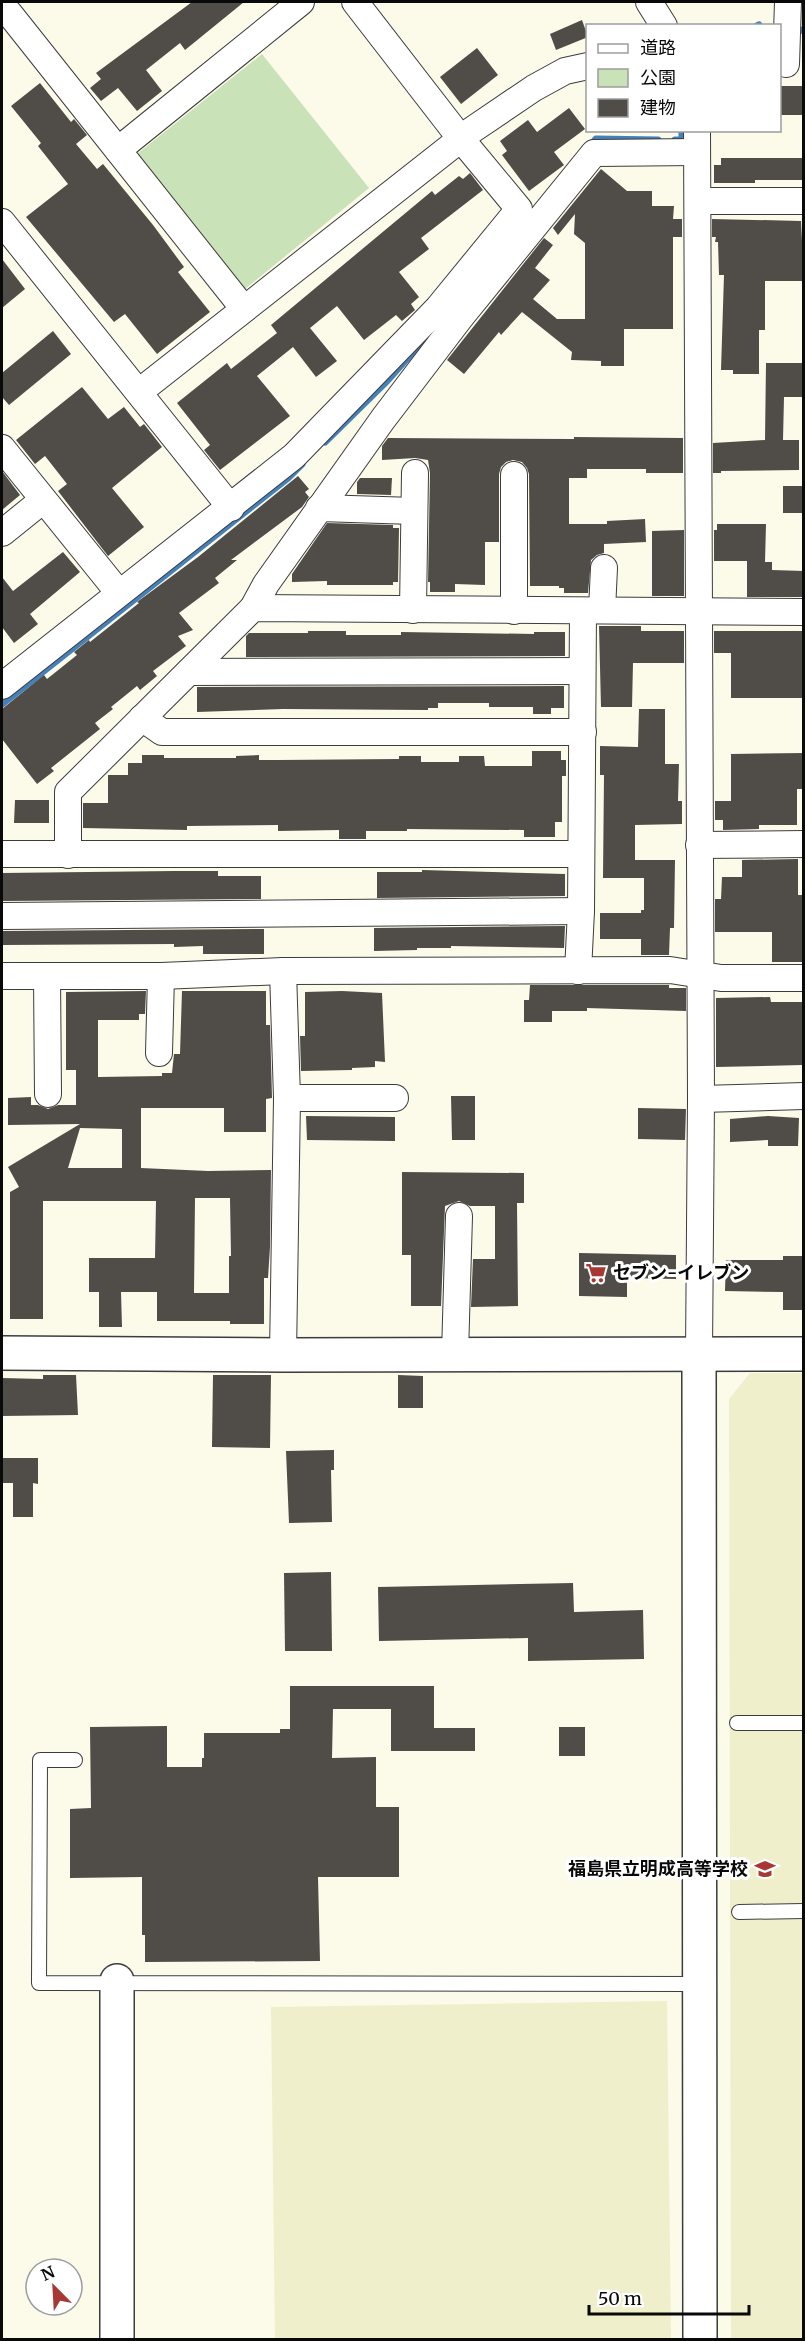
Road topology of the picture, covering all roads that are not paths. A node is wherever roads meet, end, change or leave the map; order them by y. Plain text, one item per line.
1 (301, 2) edge
2 (355, 2) edge
3 (649, 2) edge
4 (13, 10) edge
5 (793, 18) edge
6 (663, 24) edge
7 (790, 64) edge
8 (586, 66) edge
9 (461, 139) junction
10 (697, 141) edge
11 (118, 150) junction
12 (698, 201) junction
13 (804, 201) edge
14 (2, 222) edge
15 (244, 309) junction
16 (139, 392) junction
17 (2, 448) edge
18 (415, 474) dead end
19 (514, 475) dead end
20 (43, 500) junction
21 (231, 508) junction
22 (319, 508) junction
23 (414, 512) junction
24 (2, 533) edge
25 (604, 568) dead end
26 (119, 593) junction
27 (253, 608) junction
28 (413, 610) junction
29 (514, 611) junction
30 (592, 611) junction
31 (699, 612) junction
32 (804, 612) edge
33 (582, 671) junction
34 (189, 672) junction
35 (2, 686) edge
36 (142, 718) junction
37 (583, 732) junction
38 (804, 844) edge
39 (699, 845) junction
40 (2, 854) edge
41 (581, 854) junction
42 (68, 855) junction
43 (581, 911) junction
44 (2, 916) edge
45 (283, 970) junction
46 (578, 971) junction
47 (699, 975) junction
48 (2, 976) edge
49 (47, 976) junction
50 (160, 976) junction
51 (804, 978) edge
52 (159, 1053) dead end
53 (48, 1094) dead end
54 (804, 1096) edge
55 (287, 1098) junction
56 (395, 1098) dead end
57 (701, 1099) junction
58 (459, 1216) dead end
59 (2, 1353) edge
60 (454, 1354) junction
61 (699, 1354) junction
62 (804, 1354) edge
63 (283, 1355) junction
64 (737, 1722) dead end
65 (804, 1723) edge
66 (75, 1760) dead end
67 (804, 1911) edge
68 (739, 1912) dead end
69 (117, 1981) junction
70 (701, 1984) junction
71 (117, 2340) edge
72 (700, 2340) edge

1 - 11 street
2 - 9 street
3 - 6 street
4 - 11 street
5 - 7 street
8 - 9 street
9 - 15 street
9 - 21 street
10 - 12 street
10 - 22 street
11 - 15 street
12 - 13 street
12 - 31 street
14 - 16 street
15 - 16 street
16 - 21 street
17 - 20 street
18 - 23 street
19 - 29 street
20 - 24 street
20 - 26 street
21 - 26 street
22 - 23 street
22 - 27 street
23 - 28 street
25 - 30 street
26 - 35 street
27 - 28 street
27 - 34 street
28 - 29 street
29 - 30 street
30 - 31 street
30 - 33 street
31 - 32 street
31 - 39 street
33 - 34 street
33 - 37 street
34 - 36 street
36 - 37 street
36 - 42 street
37 - 41 street
38 - 39 street
39 - 47 street
40 - 42 street
41 - 42 street
41 - 43 street
43 - 44 street
43 - 46 street
45 - 46 street
45 - 50 street
45 - 55 street
46 - 47 street
47 - 51 street
47 - 57 street
48 - 49 street
49 - 50 street
49 - 53 street
50 - 52 street
54 - 57 street
55 - 56 street
55 - 63 street
57 - 61 street
58 - 60 street
59 - 63 street
60 - 61 street
60 - 63 street
61 - 62 street
61 - 70 street
64 - 65 lane
66 - 69 lane
67 - 68 lane
69 - 70 lane
69 - 71 street
70 - 72 street

